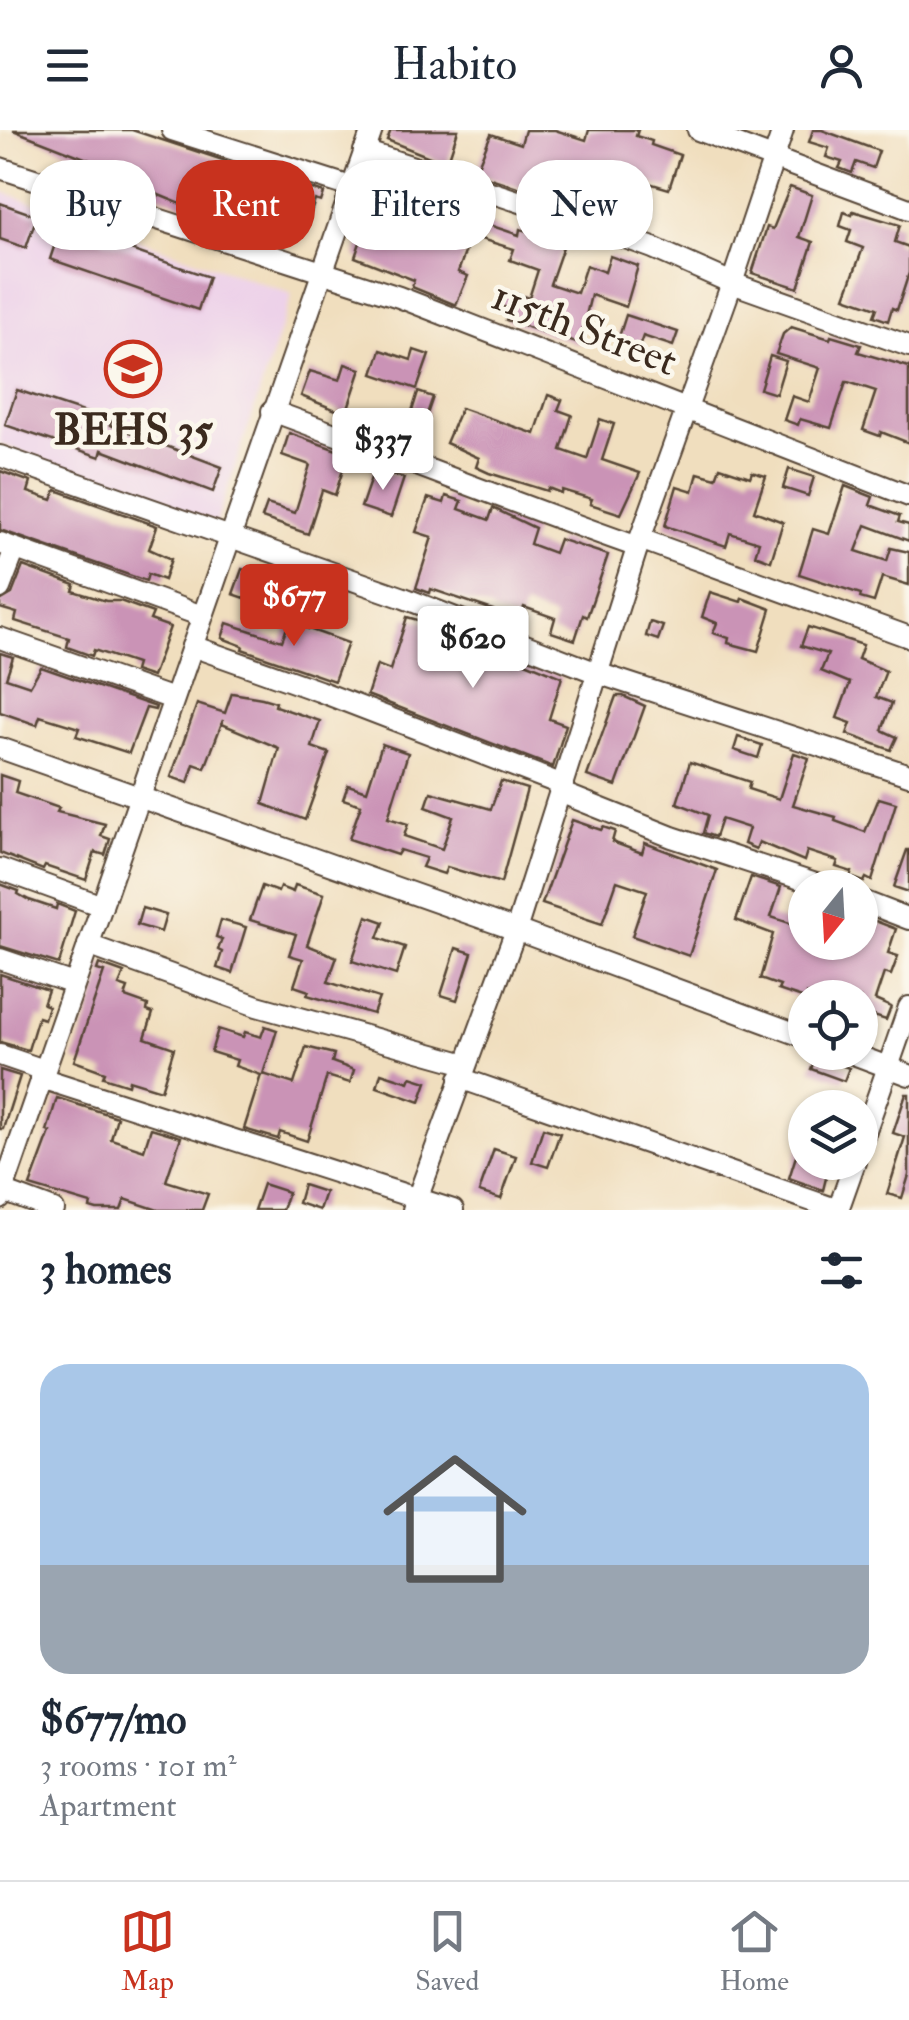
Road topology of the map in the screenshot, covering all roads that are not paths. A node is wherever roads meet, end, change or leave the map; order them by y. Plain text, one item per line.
1 (172, 130) edge
2 (372, 130) edge
3 (698, 130) edge
4 (783, 130) edge
5 (364, 151) junction
6 (774, 157) junction
7 (362, 160) edge
8 (0, 168) edge
9 (335, 182) edge
10 (909, 208) edge
11 (335, 237) edge
12 (322, 271) junction
13 (732, 283) junction
14 (909, 346) edge
15 (688, 408) junction
16 (272, 411) junction
17 (0, 456) edge
18 (909, 496) edge
19 (229, 536) junction
20 (639, 543) junction
21 (7, 546) edge
22 (0, 588) edge
23 (202, 616) junction
24 (909, 637) edge
25 (0, 638) edge
26 (192, 646) junction
27 (600, 674) junction
28 (174, 698) junction
29 (0, 748) edge
30 (909, 775) edge
31 (562, 789) junction
32 (140, 798) junction
33 (0, 869) edge
34 (788, 875) edge
35 (102, 906) junction
36 (878, 907) edge
37 (909, 919) edge
38 (516, 930) junction
39 (88, 944) junction
40 (0, 959) edge
41 (74, 984) junction
42 (909, 1007) edge
43 (788, 1031) edge
44 (0, 1055) edge
45 (878, 1064) edge
46 (887, 1067) junction
47 (463, 1071) junction
48 (43, 1074) junction
49 (909, 1075) edge
50 (878, 1094) edge
51 (8, 1148) edge
52 (849, 1180) edge
53 (2, 1195) edge
54 (415, 1203) edge
55 (54, 1210) edge
56 (452, 1210) edge
57 (838, 1210) edge

1 - 9 street
2 - 5 street
3 - 6 street
4 - 6 street
5 - 7 street
5 - 13 street
6 - 10 street
6 - 13 street
8 - 12 street, 115th Street
11 - 12 street
12 - 15 street, 115th Street
12 - 16 street
13 - 14 street
13 - 15 street
15 - 18 street, 115th Street
15 - 20 street
16 - 19 street
16 - 20 street
17 - 19 street
19 - 23 street
19 - 27 street
20 - 24 street
20 - 27 street
21 - 22 street
21 - 23 street
23 - 26 street
25 - 28 street
26 - 28 street
26 - 31 street
27 - 30 street
27 - 31 street
28 - 32 street
29 - 32 street
31 - 34 street
31 - 38 street
32 - 35 street
32 - 38 street
33 - 35 street
35 - 39 street
36 - 37 street
38 - 43 street
38 - 47 street
39 - 41 street
39 - 47 street
40 - 41 street
41 - 48 street
42 - 46 street
44 - 48 street
45 - 46 street
46 - 49 street
46 - 50 street
47 - 54 street
47 - 57 street
48 - 51 street
48 - 54 street
51 - 53 street
52 - 57 street
53 - 55 street
54 - 56 street

